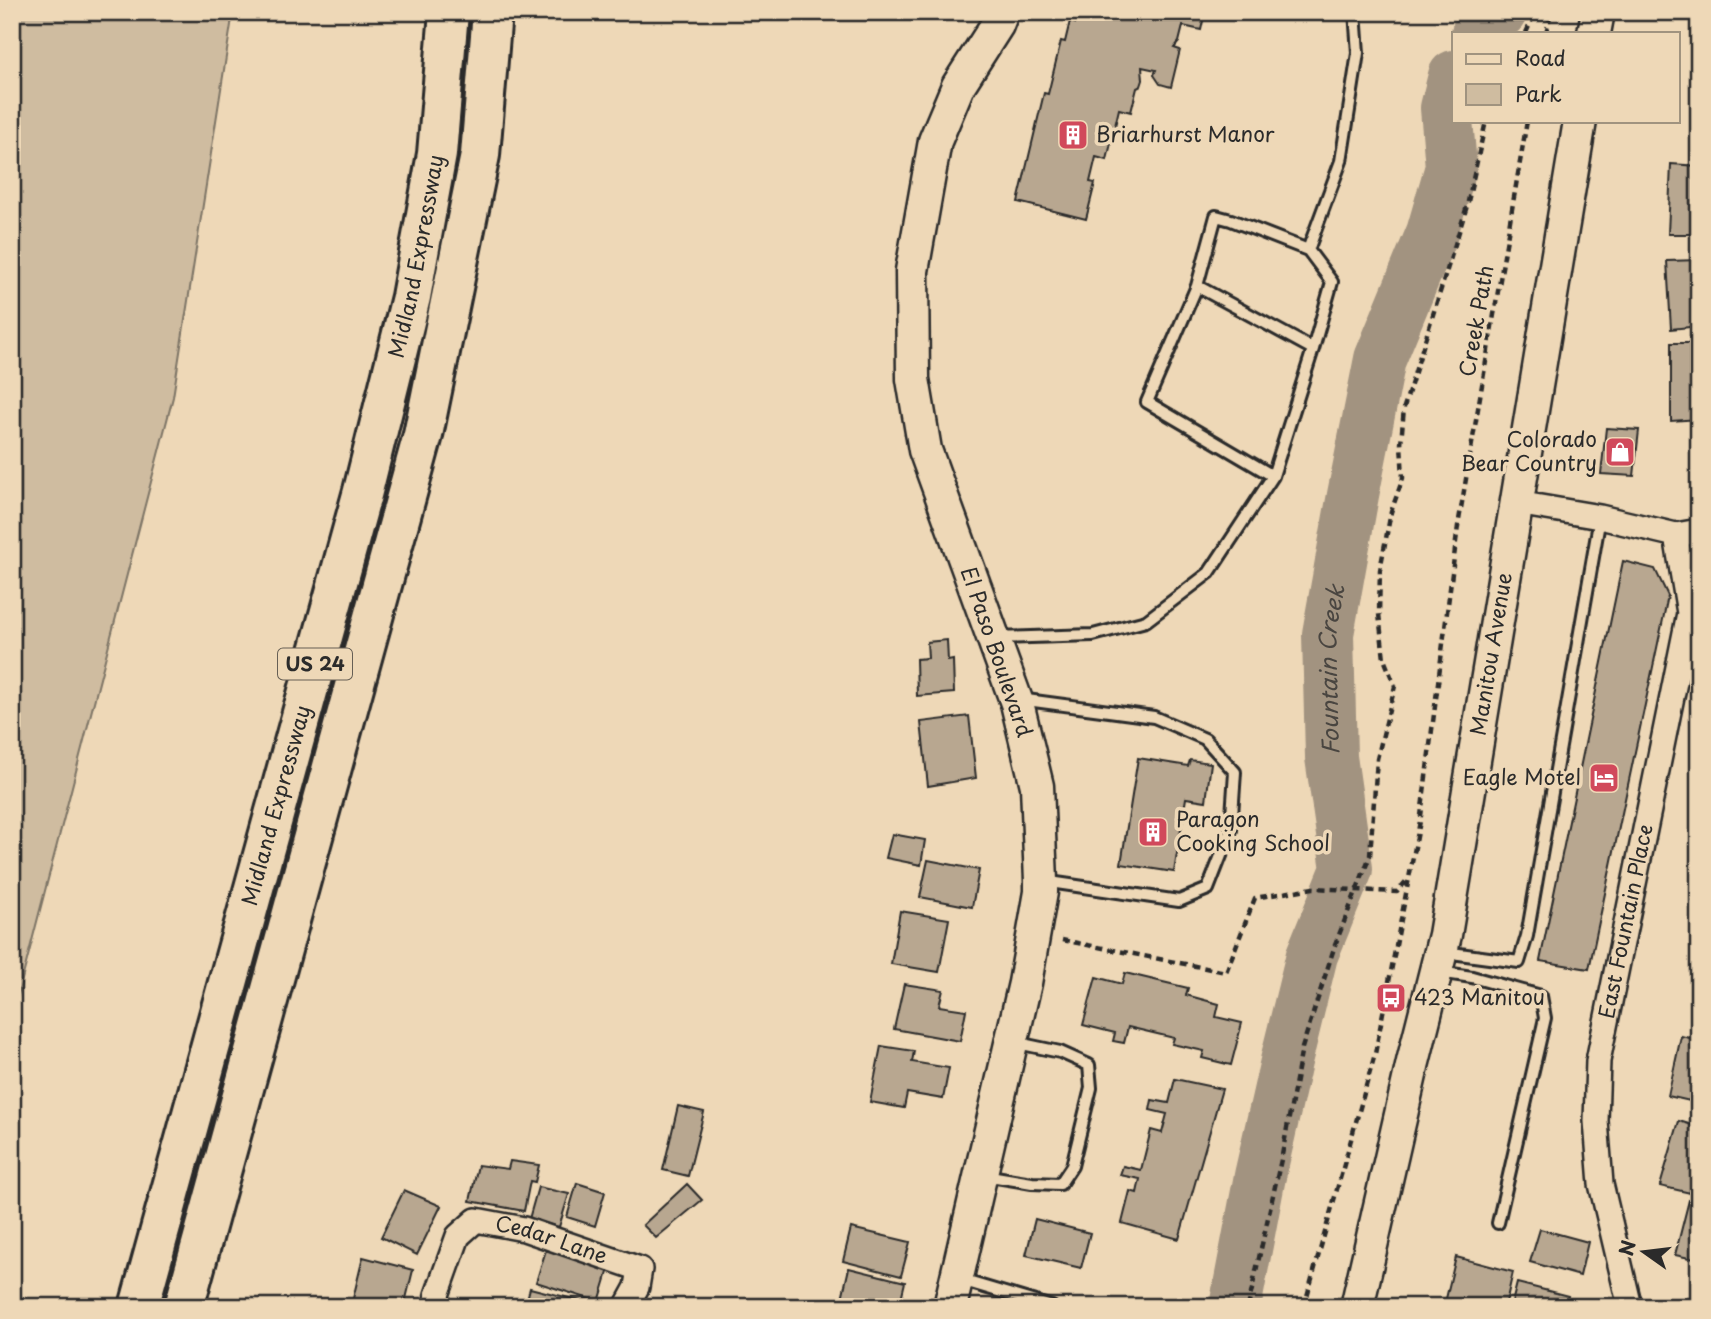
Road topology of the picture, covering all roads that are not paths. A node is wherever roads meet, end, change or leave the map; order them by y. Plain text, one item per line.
1 (449, 12) edge
2 (492, 12) edge
3 (1002, 12) edge
4 (1356, 12) edge
5 (1598, 12) edge
6 (1594, 32) edge
7 (1580, 122) edge
8 (1308, 250) junction
9 (1197, 286) junction
10 (1313, 349) junction
11 (1273, 476) junction
12 (1517, 503) junction
13 (1600, 517) junction
14 (1699, 531) edge
15 (1676, 536) junction
16 (994, 639) junction
17 (1015, 698) junction
18 (1041, 881) junction
19 (1439, 962) junction
20 (1011, 1042) junction
21 (981, 1174) junction
22 (1498, 1223) dead end
23 (953, 1293) edge
24 (139, 1307) edge
25 (184, 1307) edge
26 (435, 1307) edge
27 (626, 1307) edge
28 (1052, 1307) edge
29 (1357, 1307) edge
30 (1630, 1307) edge

1 - 24 highway, Midland Expressway / US 24
2 - 25 highway, Midland Expressway / US 24
3 - 16 street, El Paso Boulevard
4 - 8 lane
5 - 6 street
7 - 12 street, Manitou Avenue
8 - 9 lane
8 - 10 lane
9 - 10 lane
9 - 11 lane
10 - 11 lane
11 - 16 lane
12 - 13 street
12 - 19 street, Manitou Avenue
13 - 15 street
13 - 19 lane
14 - 15 street
15 - 30 street, East Fountain Place
16 - 17 street, El Paso Boulevard
17 - 18 street, El Paso Boulevard
17 - 18 lane
18 - 20 street, El Paso Boulevard
19 - 22 lane
19 - 29 street, Manitou Avenue
20 - 21 street, El Paso Boulevard
20 - 21 lane
21 - 23 street, El Paso Boulevard
23 - 28 lane
26 - 27 street, Cedar Lane

